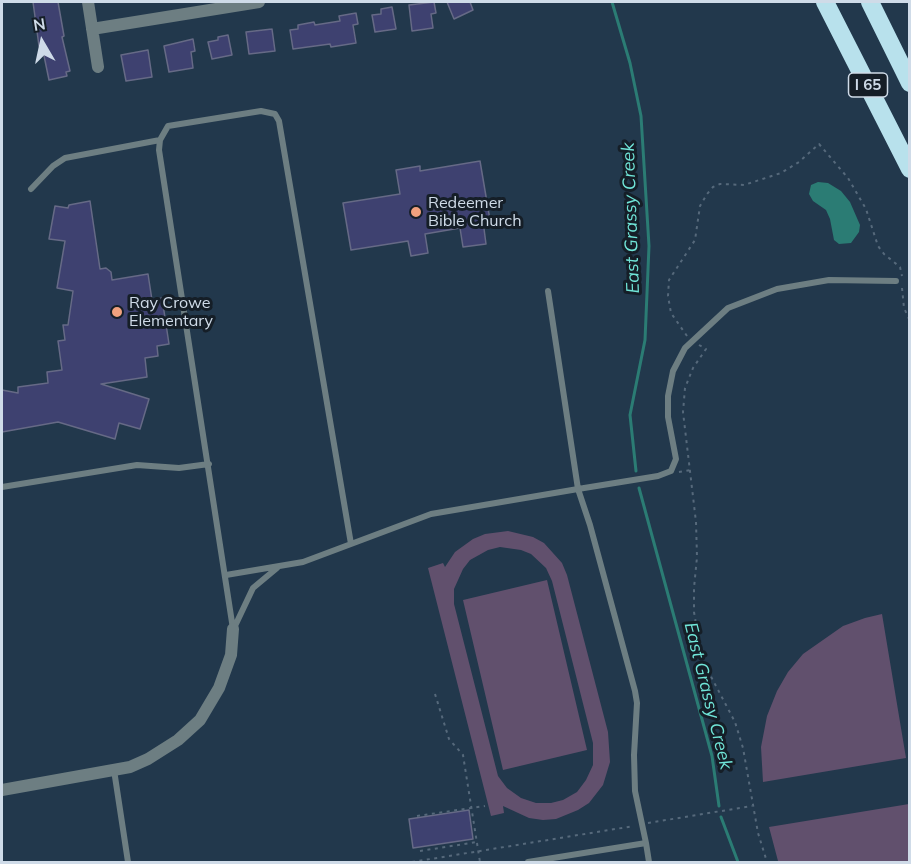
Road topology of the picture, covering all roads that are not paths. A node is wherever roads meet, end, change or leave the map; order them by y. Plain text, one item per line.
1 (88, 2) edge
2 (259, 2) edge
3 (825, 2) edge
4 (870, 2) edge
5 (92, 28) junction
6 (98, 67) dead end
7 (909, 83) edge
8 (160, 140) junction
9 (909, 169) edge
10 (31, 189) dead end
11 (896, 281) dead end
12 (548, 291) dead end
13 (209, 464) junction
14 (2, 487) edge
15 (578, 489) junction
16 (351, 544) junction
17 (278, 567) junction
18 (226, 575) junction
19 (233, 629) junction
20 (114, 770) junction
21 (2, 790) edge
22 (646, 843) junction
23 (128, 862) edge
24 (528, 862) edge
25 (649, 862) edge

1 - 5 street
2 - 5 street
3 - 9 highway, I 65
4 - 7 highway, I 65
5 - 6 street
8 - 10 lane
8 - 13 lane
8 - 16 lane
11 - 15 lane
12 - 15 lane
13 - 14 lane
13 - 18 lane
15 - 16 lane
15 - 22 lane
16 - 17 lane
17 - 18 lane
17 - 19 lane
18 - 19 lane
19 - 20 street
20 - 21 street
20 - 23 lane
22 - 24 lane
22 - 25 lane

